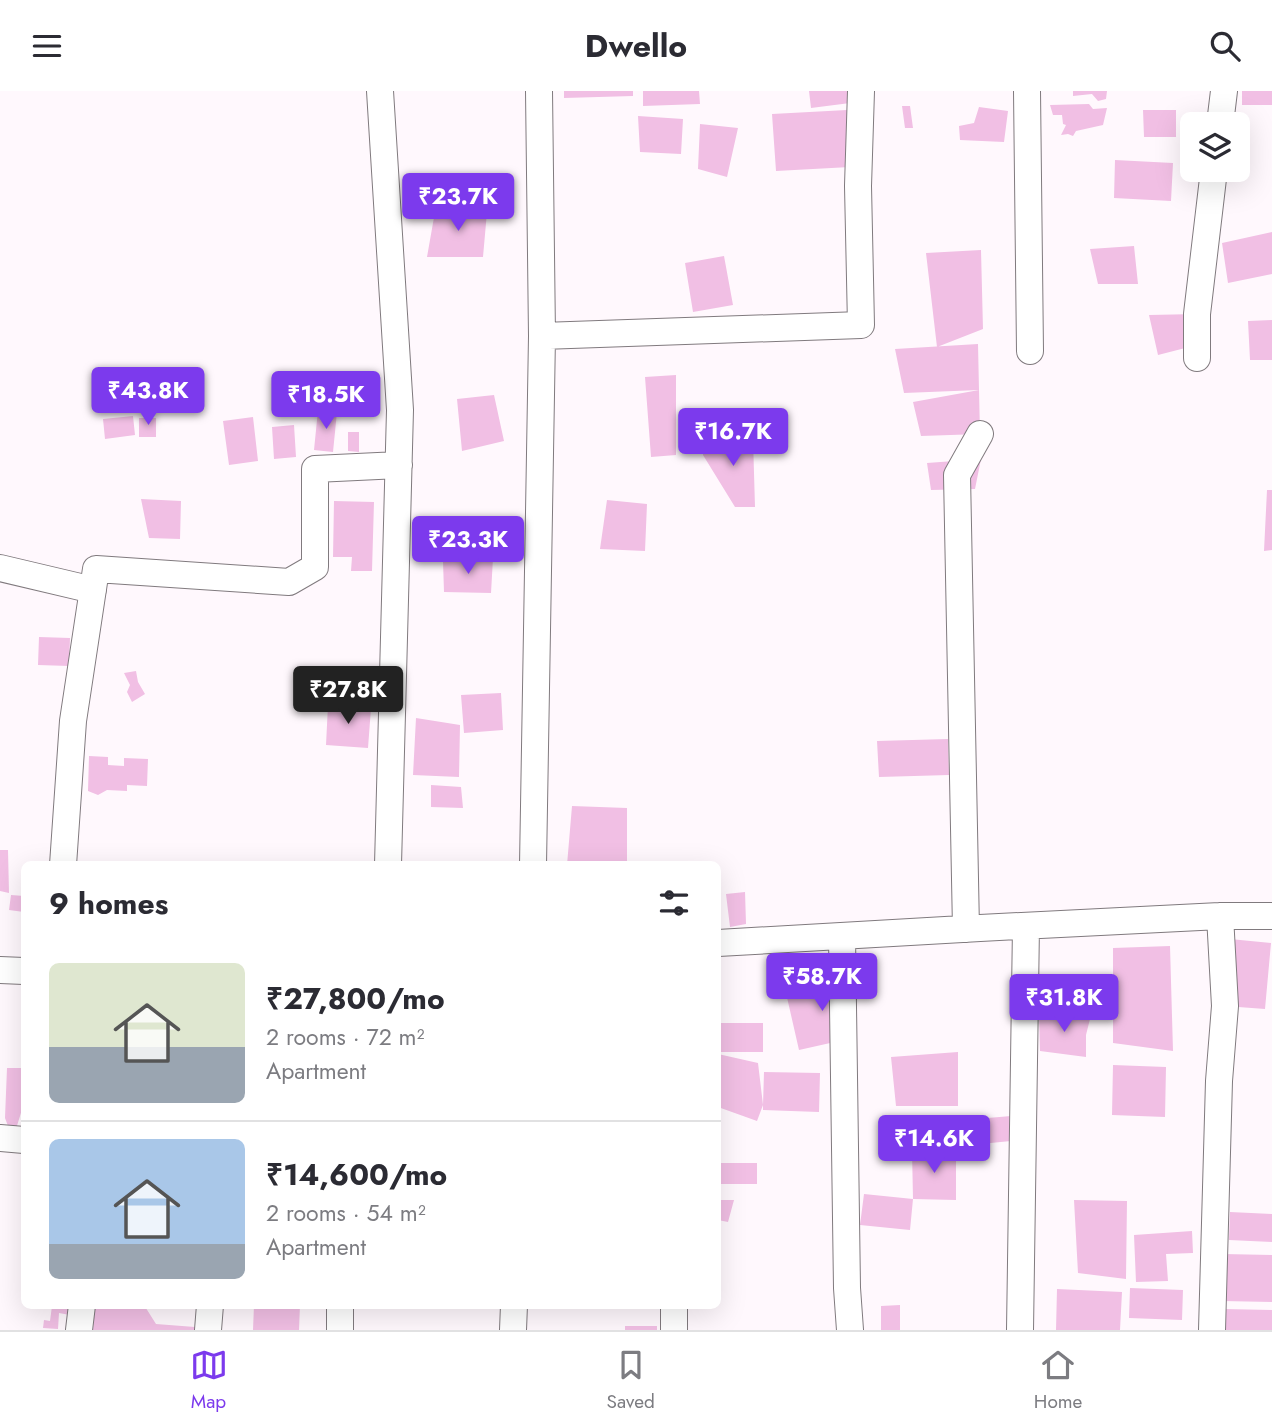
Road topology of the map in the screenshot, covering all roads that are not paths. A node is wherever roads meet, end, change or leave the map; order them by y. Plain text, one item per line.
1 (380, 91) edge
2 (538, 91) edge
3 (861, 91) edge
4 (1027, 91) edge
5 (1224, 91) edge
6 (1221, 112) edge
7 (1213, 182) edge
8 (542, 336) junction
9 (1030, 351) dead end
10 (1197, 358) dead end
11 (980, 434) dead end
12 (399, 465) junction
13 (0, 568) edge
14 (93, 590) junction
15 (63, 861) edge
16 (388, 861) edge
17 (533, 861) edge
18 (1220, 916) junction
19 (1272, 916) edge
20 (1026, 926) junction
21 (966, 929) junction
22 (842, 936) junction
23 (721, 943) edge
24 (0, 970) edge
25 (21, 971) edge
26 (0, 1138) edge
27 (21, 1140) edge
28 (82, 1309) edge
29 (210, 1309) edge
30 (340, 1309) edge
31 (514, 1309) edge
32 (674, 1309) edge
33 (79, 1330) edge
34 (208, 1330) edge
35 (340, 1330) edge
36 (513, 1330) edge
37 (674, 1330) edge
38 (850, 1330) edge
39 (1020, 1330) edge
40 (1212, 1330) edge

1 - 12 street
2 - 8 street
3 - 8 street
4 - 9 street
5 - 6 street
7 - 10 street
8 - 17 street
11 - 21 street
12 - 14 street
12 - 16 street
13 - 14 street
14 - 15 street
18 - 19 street
18 - 20 street
18 - 40 street
20 - 21 street
20 - 39 street
21 - 22 street
22 - 23 street
22 - 38 street
24 - 25 street
26 - 27 street
28 - 33 street
29 - 34 street
30 - 35 street
31 - 36 street
32 - 37 street

